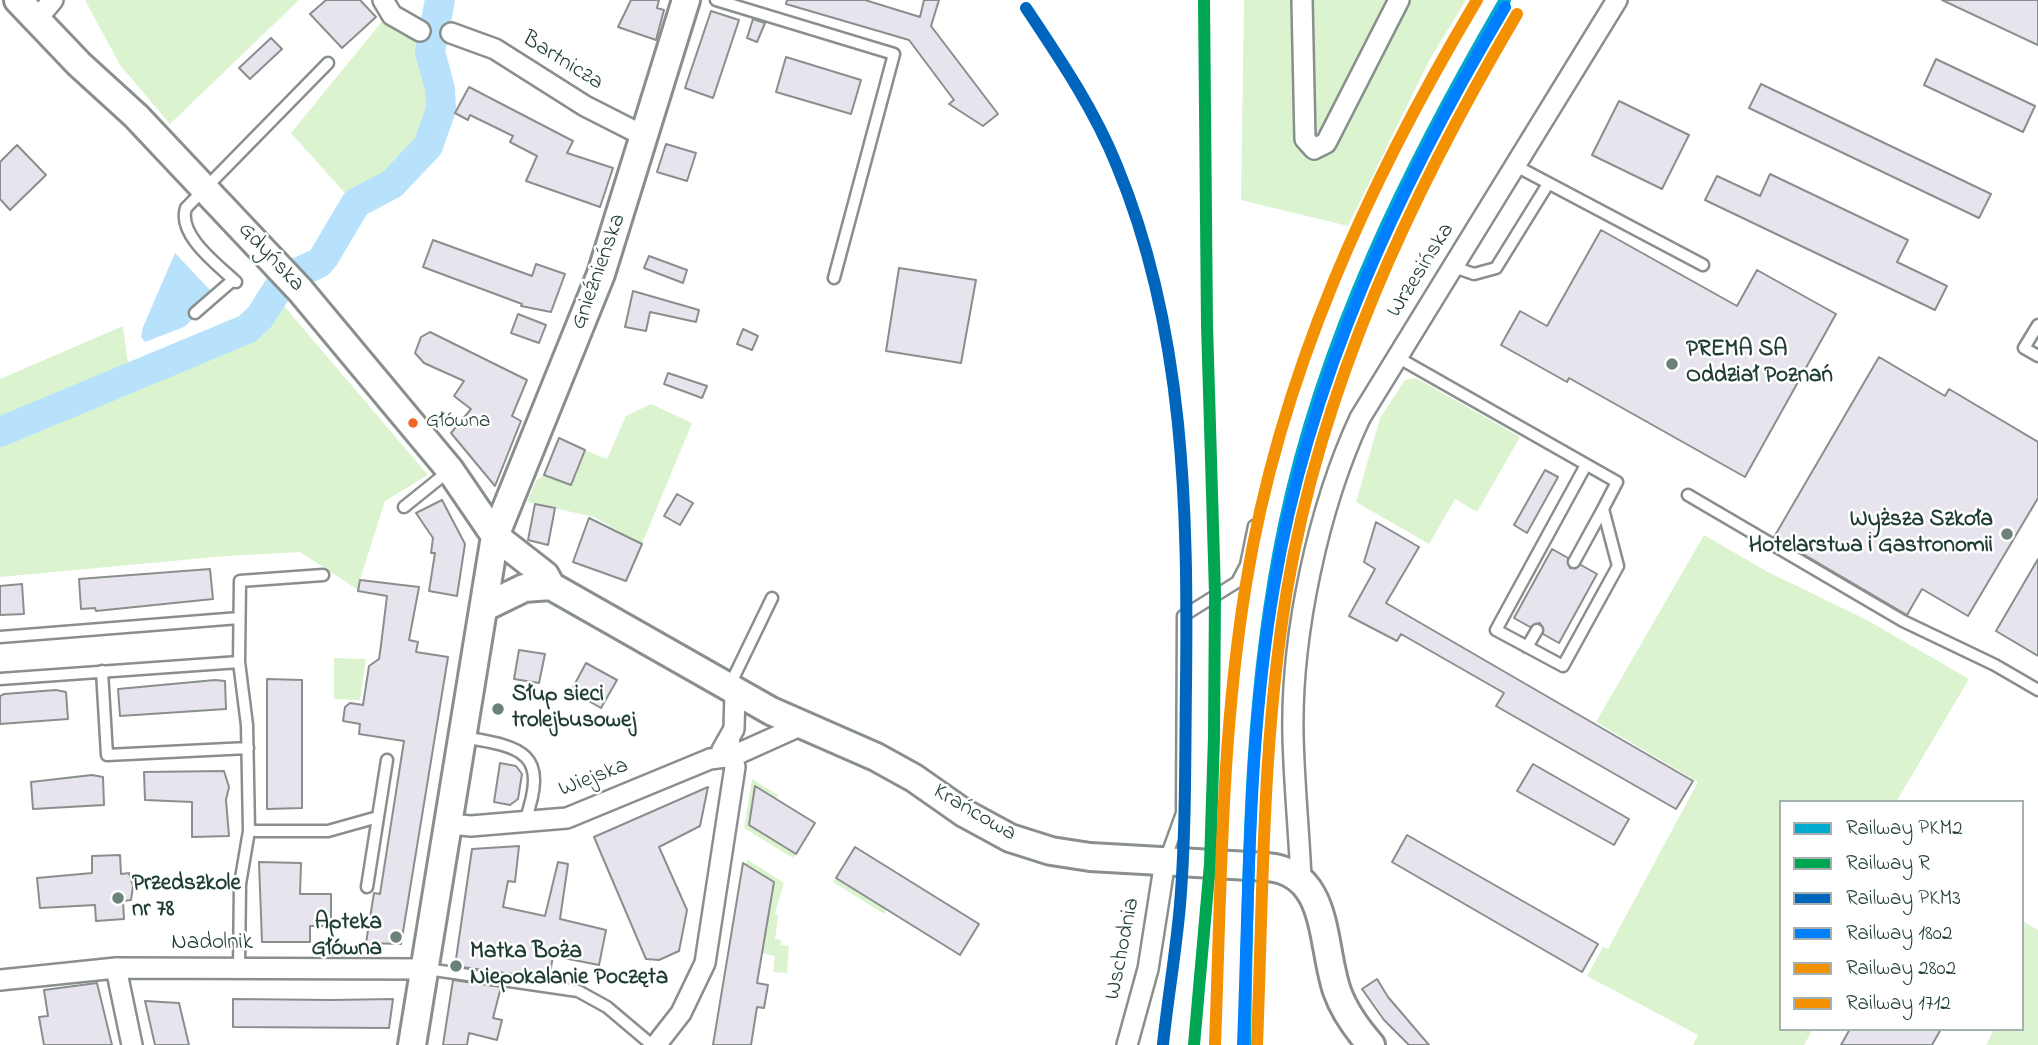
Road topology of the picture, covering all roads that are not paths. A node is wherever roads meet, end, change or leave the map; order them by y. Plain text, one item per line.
1 (383, 0) edge
2 (686, 0) edge
3 (716, 0) edge
4 (1302, 0) edge
5 (1399, 0) edge
6 (1617, 0) edge
7 (29, 4) edge
8 (420, 31) dead end
9 (451, 33) dead end
10 (328, 63) dead end
11 (646, 137) junction
12 (1516, 166) junction
13 (1548, 184) junction
14 (204, 188) junction
15 (1703, 265) dead end
16 (1454, 267) junction
17 (834, 278) dead end
18 (195, 313) dead end
19 (2038, 325) edge
20 (2038, 356) edge
21 (1397, 357) junction
22 (1586, 465) junction
23 (450, 470) junction
24 (1688, 495) dead end
25 (404, 507) dead end
26 (1603, 509) junction
27 (1254, 526) dead end
28 (495, 536) junction
29 (1574, 562) dead end
30 (323, 575) dead end
31 (551, 586) junction
32 (524, 588) junction
33 (772, 598) dead end
34 (485, 607) junction
35 (239, 618) junction
36 (1537, 630) dead end
37 (0, 637) edge
38 (1527, 647) junction
39 (239, 662) junction
40 (102, 671) junction
41 (0, 679) edge
42 (732, 690) junction
43 (2038, 690) edge
44 (802, 725) junction
45 (463, 737) junction
46 (248, 748) junction
47 (731, 748) junction
48 (387, 760) dead end
49 (379, 817) junction
50 (525, 821) junction
51 (448, 824) junction
52 (249, 831) junction
53 (1165, 861) junction
54 (1301, 878) junction
55 (367, 887) dead end
56 (117, 968) junction
57 (239, 968) junction
58 (424, 969) junction
59 (0, 980) edge
60 (132, 1045) edge
61 (412, 1045) edge
62 (654, 1045) edge
63 (1127, 1045) edge
64 (1371, 1045) edge

1 - 8 street
2 - 11 street, Gnieźnieńska
3 - 17 lane
4 - 5 street
6 - 12 street, Wrzesińska
7 - 14 street, Gdyńska
9 - 11 street, Bartnicza
10 - 14 lane
11 - 28 street, Gnieźnieńska
12 - 13 lane
12 - 16 street, Wrzesińska
13 - 15 lane
13 - 16 lane
14 - 18 lane
14 - 23 street, Gdyńska
16 - 21 street, Wrzesińska
19 - 20 lane
21 - 22 lane
21 - 54 street, Wrzesińska
22 - 26 lane
22 - 38 lane
23 - 25 lane
23 - 28 street, Gdyńska
24 - 43 lane
26 - 29 lane
26 - 38 lane
27 - 53 lane
28 - 31 street, Krańcowa
28 - 32 street
28 - 34 street
30 - 35 lane
31 - 32 street
31 - 42 street, Krańcowa
32 - 34 street
33 - 42 lane
34 - 45 street
35 - 37 lane
35 - 39 lane
36 - 38 lane
39 - 40 lane
39 - 46 lane
40 - 41 lane
40 - 46 lane
42 - 44 street, Krańcowa
42 - 47 street
44 - 47 street, Wiejska
44 - 53 street, Krańcowa
45 - 50 lane
45 - 51 street
46 - 52 lane
47 - 50 street, Wiejska
47 - 62 street
48 - 49 lane
49 - 52 lane
49 - 55 lane
50 - 51 street, Wiejska
51 - 58 street
52 - 57 lane
53 - 54 street, Krańcowa
53 - 63 street, Wschodnia
54 - 64 street
56 - 57 street, Nadolnik
56 - 59 street, Nadolnik
56 - 60 street
57 - 58 street, Nadolnik
58 - 61 street
58 - 62 lane

